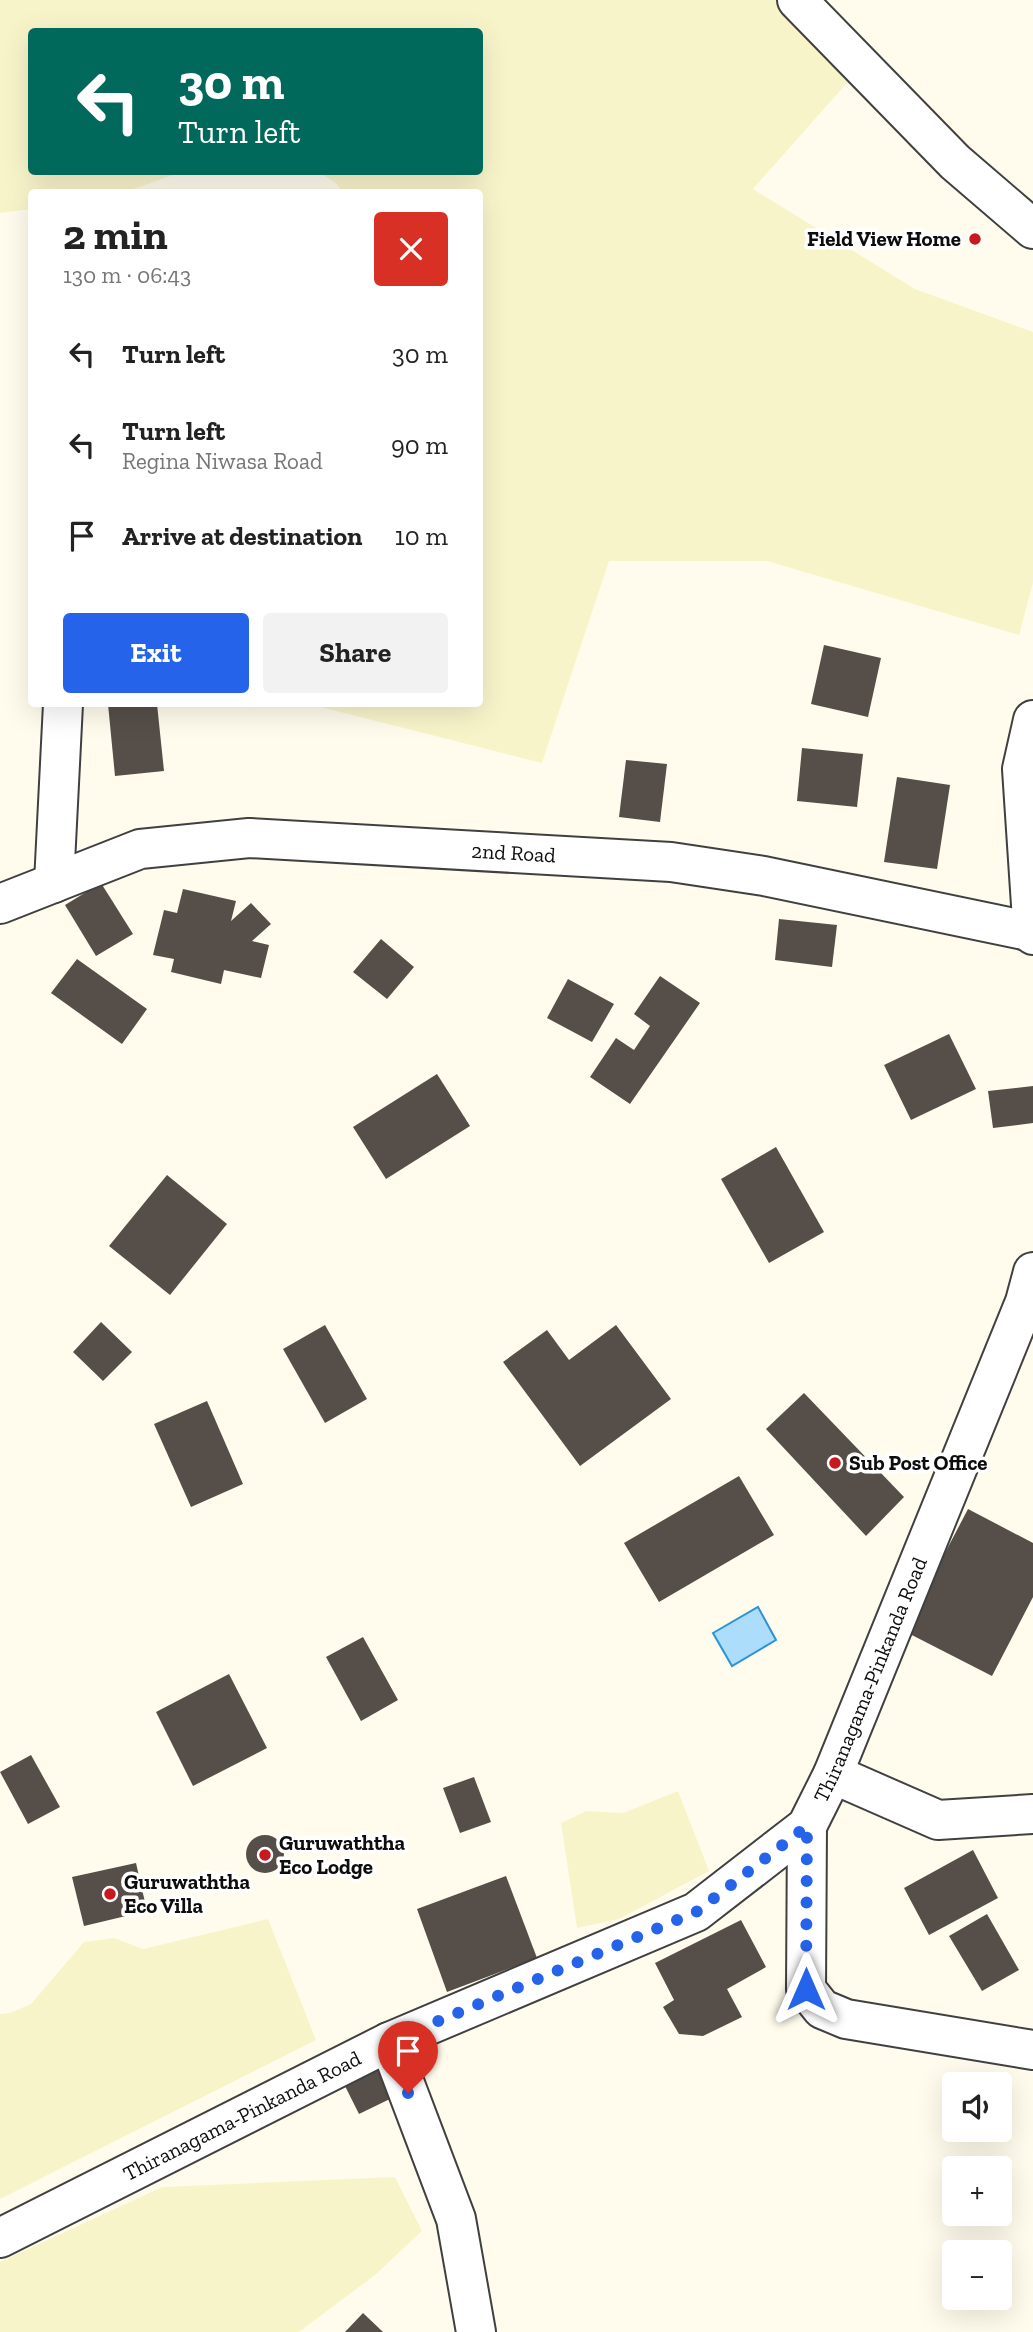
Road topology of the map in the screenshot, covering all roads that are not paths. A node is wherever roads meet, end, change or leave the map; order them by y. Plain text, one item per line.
1 (797, 0) edge
2 (1033, 229) edge
3 (63, 707) edge
4 (1033, 720) edge
5 (54, 883) junction
6 (0, 904) edge
7 (1033, 933) edge
8 (1033, 1272) edge
9 (833, 1774) junction
10 (1033, 1814) edge
11 (807, 1826) junction
12 (389, 2042) junction
13 (1033, 2050) edge
14 (0, 2238) edge
15 (477, 2332) edge

1 - 2 street
3 - 5 street
4 - 7 street
5 - 6 street, 2nd Road
5 - 7 street, 2nd Road
8 - 9 street, Thiranagama-Pinkanda Road
9 - 10 street
9 - 11 street, Thiranagama-Pinkanda Road
11 - 12 street, Thiranagama-Pinkanda Road
11 - 13 street
12 - 14 street, Thiranagama-Pinkanda Road
12 - 15 street

